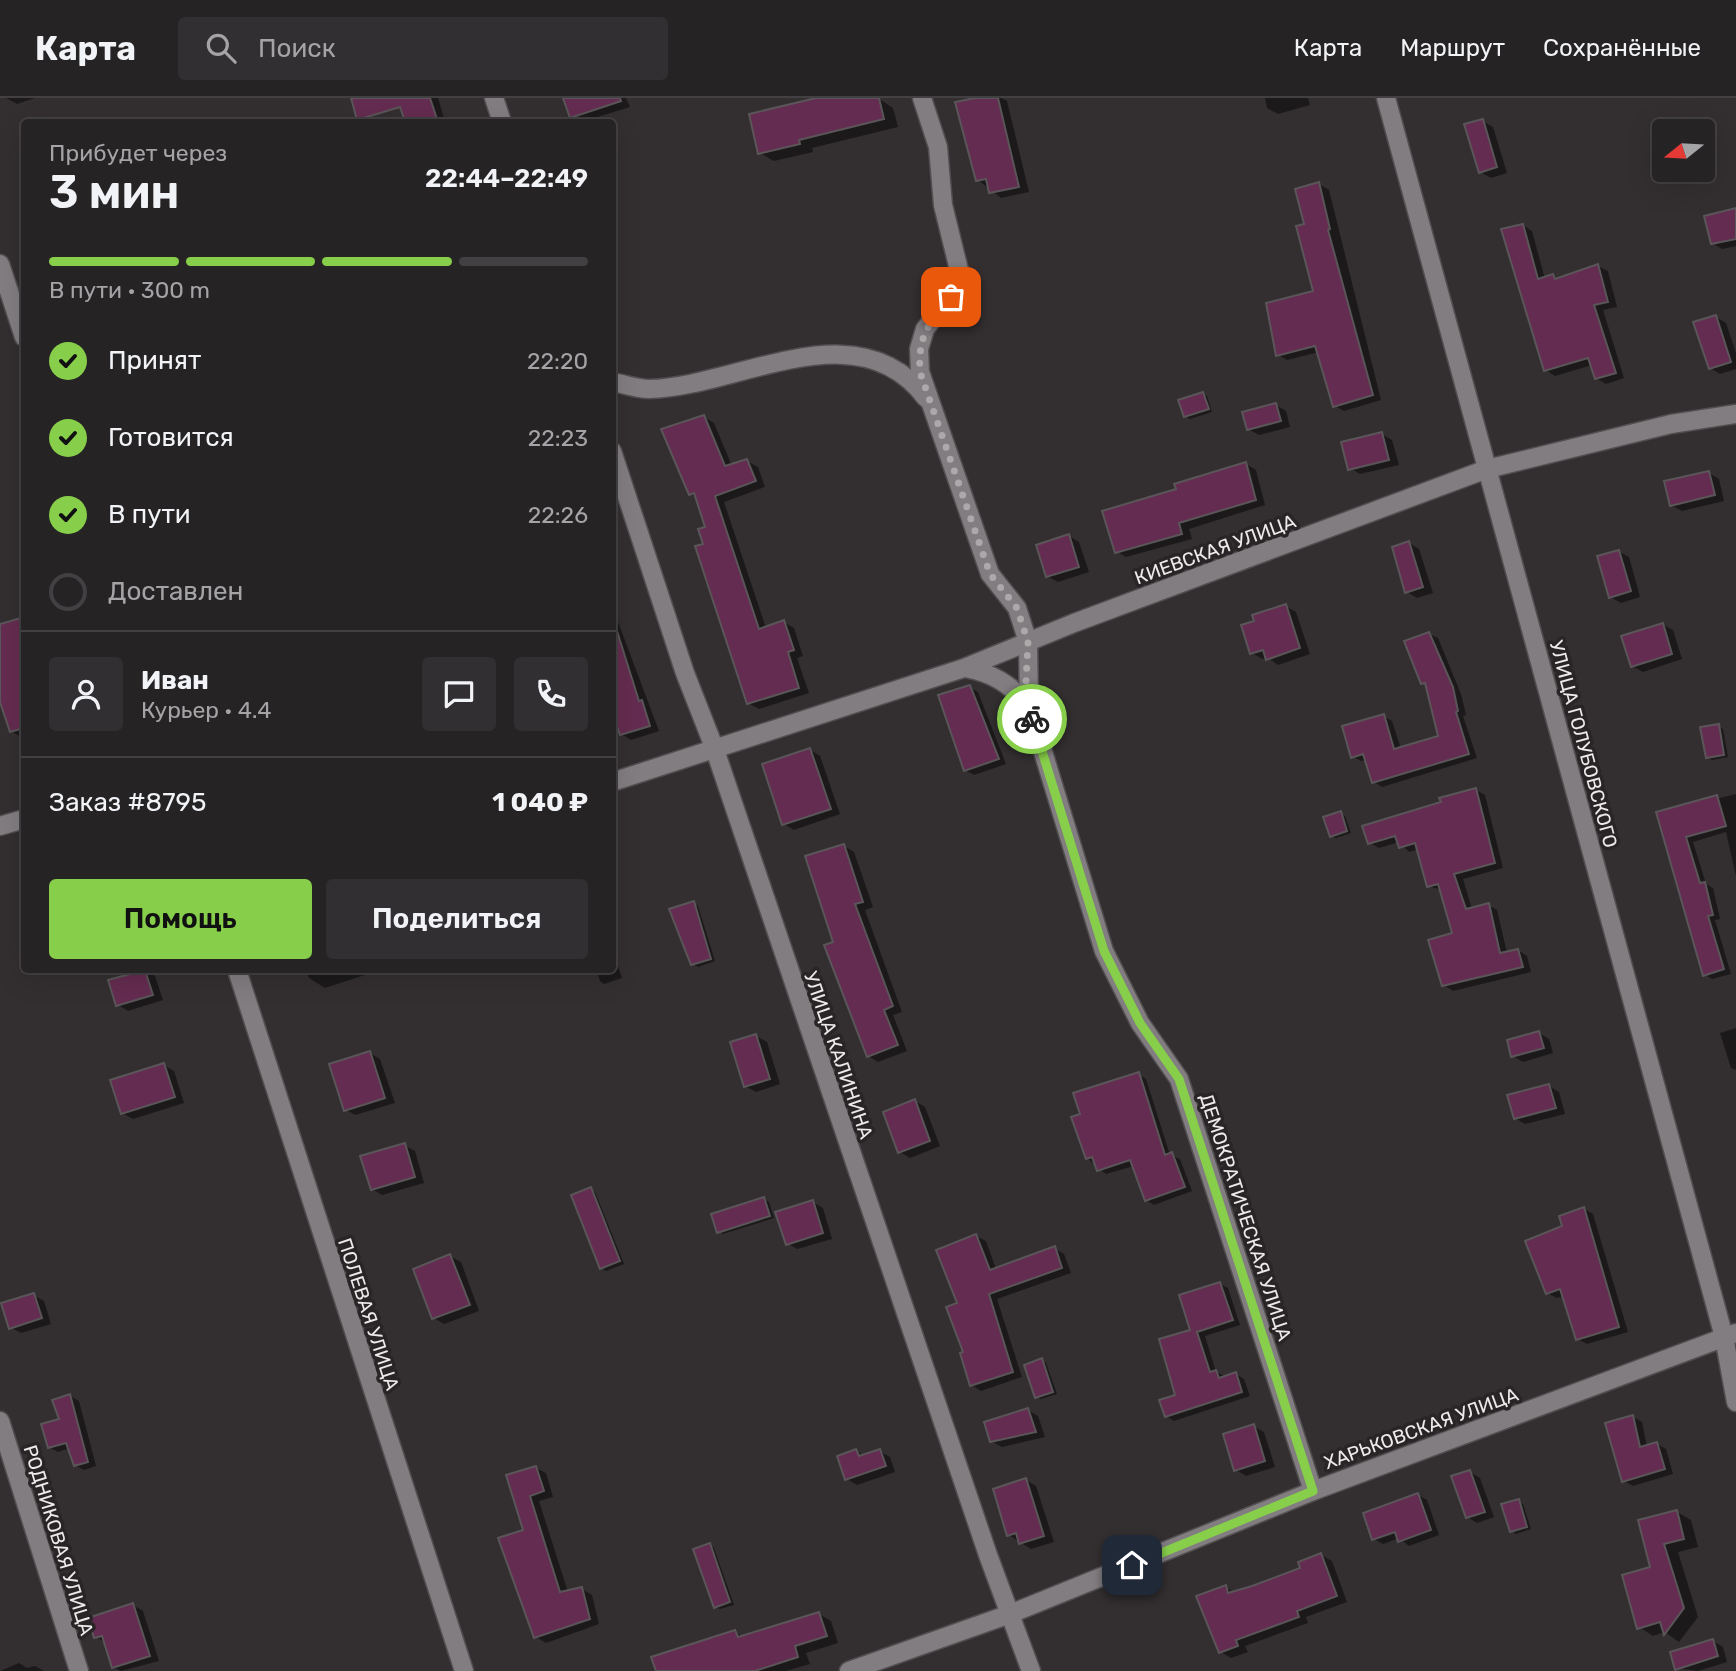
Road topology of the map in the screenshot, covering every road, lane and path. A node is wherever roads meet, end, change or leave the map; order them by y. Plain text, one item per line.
1 (494, 98) edge
2 (922, 98) edge
3 (1385, 98) edge
4 (501, 119) edge
5 (0, 264) edge
6 (21, 328) edge
7 (616, 383) edge
8 (930, 404) junction
9 (1736, 414) edge
10 (616, 463) edge
11 (1487, 470) junction
12 (1028, 642) junction
13 (964, 668) junction
14 (1028, 706) junction
15 (714, 747) junction
16 (616, 781) edge
17 (21, 820) edge
18 (0, 826) edge
19 (238, 973) edge
20 (1730, 1335) edge
21 (1736, 1402) edge
22 (0, 1422) edge
23 (1313, 1491) junction
24 (1010, 1614) junction
25 (79, 1671) edge
26 (464, 1671) edge
27 (849, 1671) edge
28 (1031, 1671) edge

1 - 4 street
2 - 8 street, ДЕМОКРАТИЧЕСКАЯ УЛИЦА
3 - 11 street, УЛИЦА ГОЛУБОВСКОГО
5 - 6 street
7 - 8 street
8 - 12 street, ДЕМОКРАТИЧЕСКАЯ УЛИЦА
9 - 11 street, КИЕВСКАЯ УЛИЦА
10 - 15 street, УЛИЦА КАЛИНИНА
11 - 12 street, КИЕВСКАЯ УЛИЦА
11 - 20 street, УЛИЦА ГОЛУБОВСКОГО
12 - 13 street, КИЕВСКАЯ УЛИЦА
12 - 14 street, ДЕМОКРАТИЧЕСКАЯ УЛИЦА
13 - 14 street
13 - 15 street, КИЕВСКАЯ УЛИЦА
14 - 23 street, ДЕМОКРАТИЧЕСКАЯ УЛИЦА
15 - 16 street, КИЕВСКАЯ УЛИЦА
15 - 24 street, УЛИЦА КАЛИНИНА
17 - 18 street
19 - 26 street, ПОЛЕВАЯ УЛИЦА
20 - 21 street, УЛИЦА ГОЛУБОВСКОГО
20 - 23 street, ХАРЬКОВСКАЯ УЛИЦА
22 - 25 street, РОДНИКОВАЯ УЛИЦА
23 - 24 street, ХАРЬКОВСКАЯ УЛИЦА
24 - 27 street, ХАРЬКОВСКАЯ УЛИЦА
24 - 28 street, УЛИЦА КАЛИНИНА

